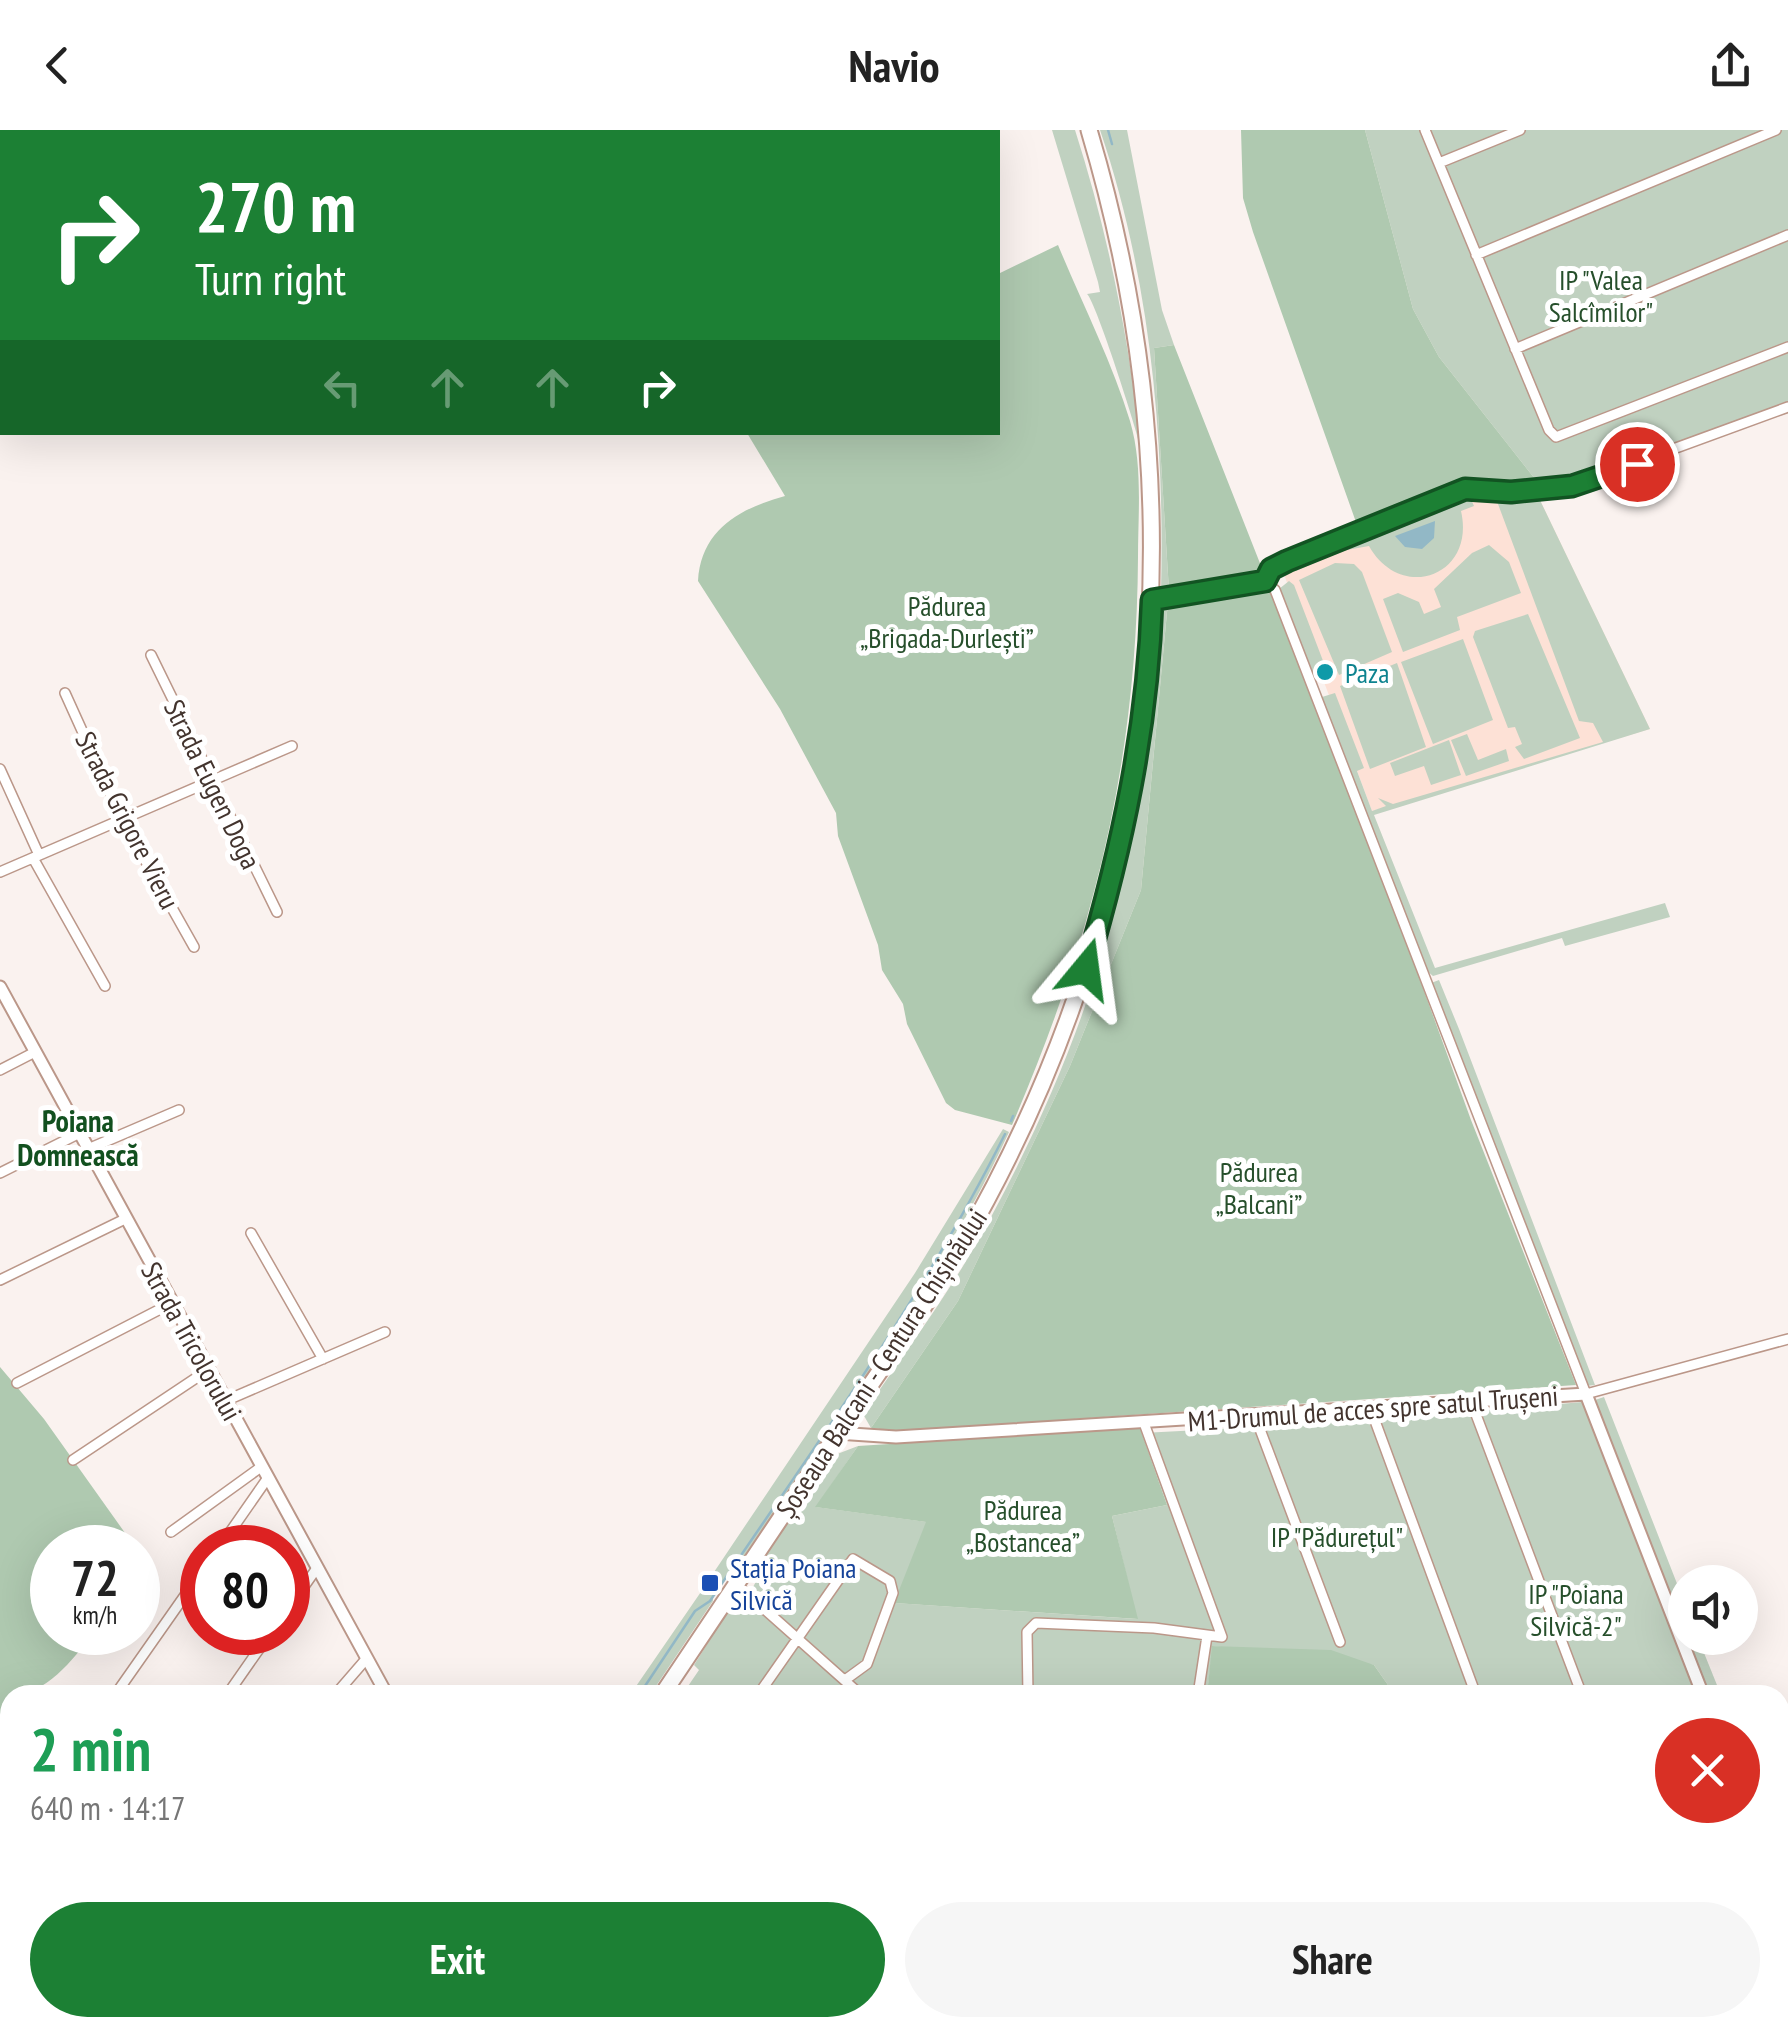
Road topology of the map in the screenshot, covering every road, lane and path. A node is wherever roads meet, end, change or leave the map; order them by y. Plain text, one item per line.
1 (1089, 130) edge
2 (1426, 130) edge
3 (1520, 130) edge
4 (1776, 130) edge
5 (1439, 163) junction
6 (1788, 236) edge
7 (1476, 254) junction
8 (1788, 347) edge
9 (1516, 349) junction
10 (1788, 407) edge
11 (1265, 581) junction
12 (1152, 600) junction
13 (151, 655) dead end
14 (65, 693) dead end
15 (292, 746) dead end
16 (0, 769) edge
17 (209, 782) junction
18 (122, 819) junction
19 (36, 856) junction
20 (0, 872) edge
21 (277, 912) dead end
22 (194, 947) dead end
23 (105, 986) dead end
24 (1, 989) edge
25 (36, 1052) junction
26 (0, 1070) edge
27 (179, 1110) dead end
28 (80, 1133) junction
29 (88, 1150) junction
30 (0, 1173) edge
31 (126, 1218) junction
32 (252, 1234) dead end
33 (0, 1280) edge
34 (172, 1303) junction
35 (385, 1332) dead end
36 (1788, 1339) edge
37 (322, 1359) junction
38 (208, 1370) junction
39 (17, 1383) dead end
40 (1586, 1394) junction
41 (225, 1401) junction
42 (1472, 1404) junction
43 (1371, 1410) junction
44 (1254, 1416) junction
45 (1144, 1424) junction
46 (838, 1433) junction
47 (74, 1460) dead end
48 (264, 1473) junction
49 (233, 1525) edge
50 (171, 1532) dead end
51 (317, 1568) junction
52 (310, 1578) edge
53 (736, 1584) junction
54 (180, 1602) edge
55 (1206, 1636) junction
56 (798, 1639) junction
57 (1340, 1642) dead end
58 (255, 1655) edge
59 (366, 1658) junction
60 (844, 1680) junction
61 (122, 1685) edge
62 (234, 1685) edge
63 (343, 1685) edge
64 (381, 1685) edge
65 (669, 1685) edge
66 (765, 1685) edge
67 (849, 1685) edge
68 (1028, 1685) edge
69 (1199, 1685) edge
70 (1472, 1685) edge
71 (1578, 1685) edge
72 (1699, 1685) edge

1 - 12 highway, Șoseaua Balcani - Centura Chișinăului
2 - 5 street
3 - 5 street
4 - 7 street
5 - 7 street
6 - 9 street
7 - 9 street
8 - 9 street
10 - 11 street
11 - 12 street
11 - 40 street
12 - 46 highway, Șoseaua Balcani - Centura Chișinăului
13 - 17 street, Strada Eugen Doga
14 - 18 street, Strada Grigore Vieru
15 - 17 street
16 - 19 street
17 - 18 street
17 - 21 street, Strada Eugen Doga
18 - 19 street
18 - 22 street, Strada Grigore Vieru
19 - 20 street
19 - 23 street
24 - 25 street, Strada Tricolorului
25 - 26 street
25 - 28 street, Strada Tricolorului
27 - 29 street
28 - 29 street, Strada Tricolorului
28 - 30 street
29 - 31 street, Strada Tricolorului
31 - 33 street
31 - 34 street, Strada Tricolorului
32 - 37 street
34 - 38 street, Strada Tricolorului
34 - 39 street
35 - 37 street
36 - 40 street
37 - 41 street
38 - 41 street, Strada Tricolorului
38 - 47 street
40 - 42 street, M1-Drumul de acces spre satul Trușeni
40 - 72 street, M1-Drumul de acces spre satul Trușeni
41 - 48 street, Strada Tricolorului
42 - 43 street, M1-Drumul de acces spre satul Trușeni
42 - 71 street
43 - 44 street, M1-Drumul de acces spre satul Trușeni
43 - 70 street
44 - 45 street, M1-Drumul de acces spre satul Trușeni
44 - 57 street
45 - 46 street, M1-Drumul de acces spre satul Trușeni
45 - 55 street
46 - 53 highway, Șoseaua Balcani - Centura Chișinăului
48 - 49 street
48 - 50 street
48 - 51 street, Strada Tricolorului
51 - 52 street
51 - 59 street, Strada Tricolorului
53 - 56 street
53 - 65 highway, Șoseaua Balcani - Centura Chișinăului
54 - 61 street
55 - 68 street
55 - 69 street
56 - 60 street
56 - 60 street
56 - 66 street
58 - 62 street
59 - 63 street
59 - 64 street, Strada Tricolorului
60 - 67 street

